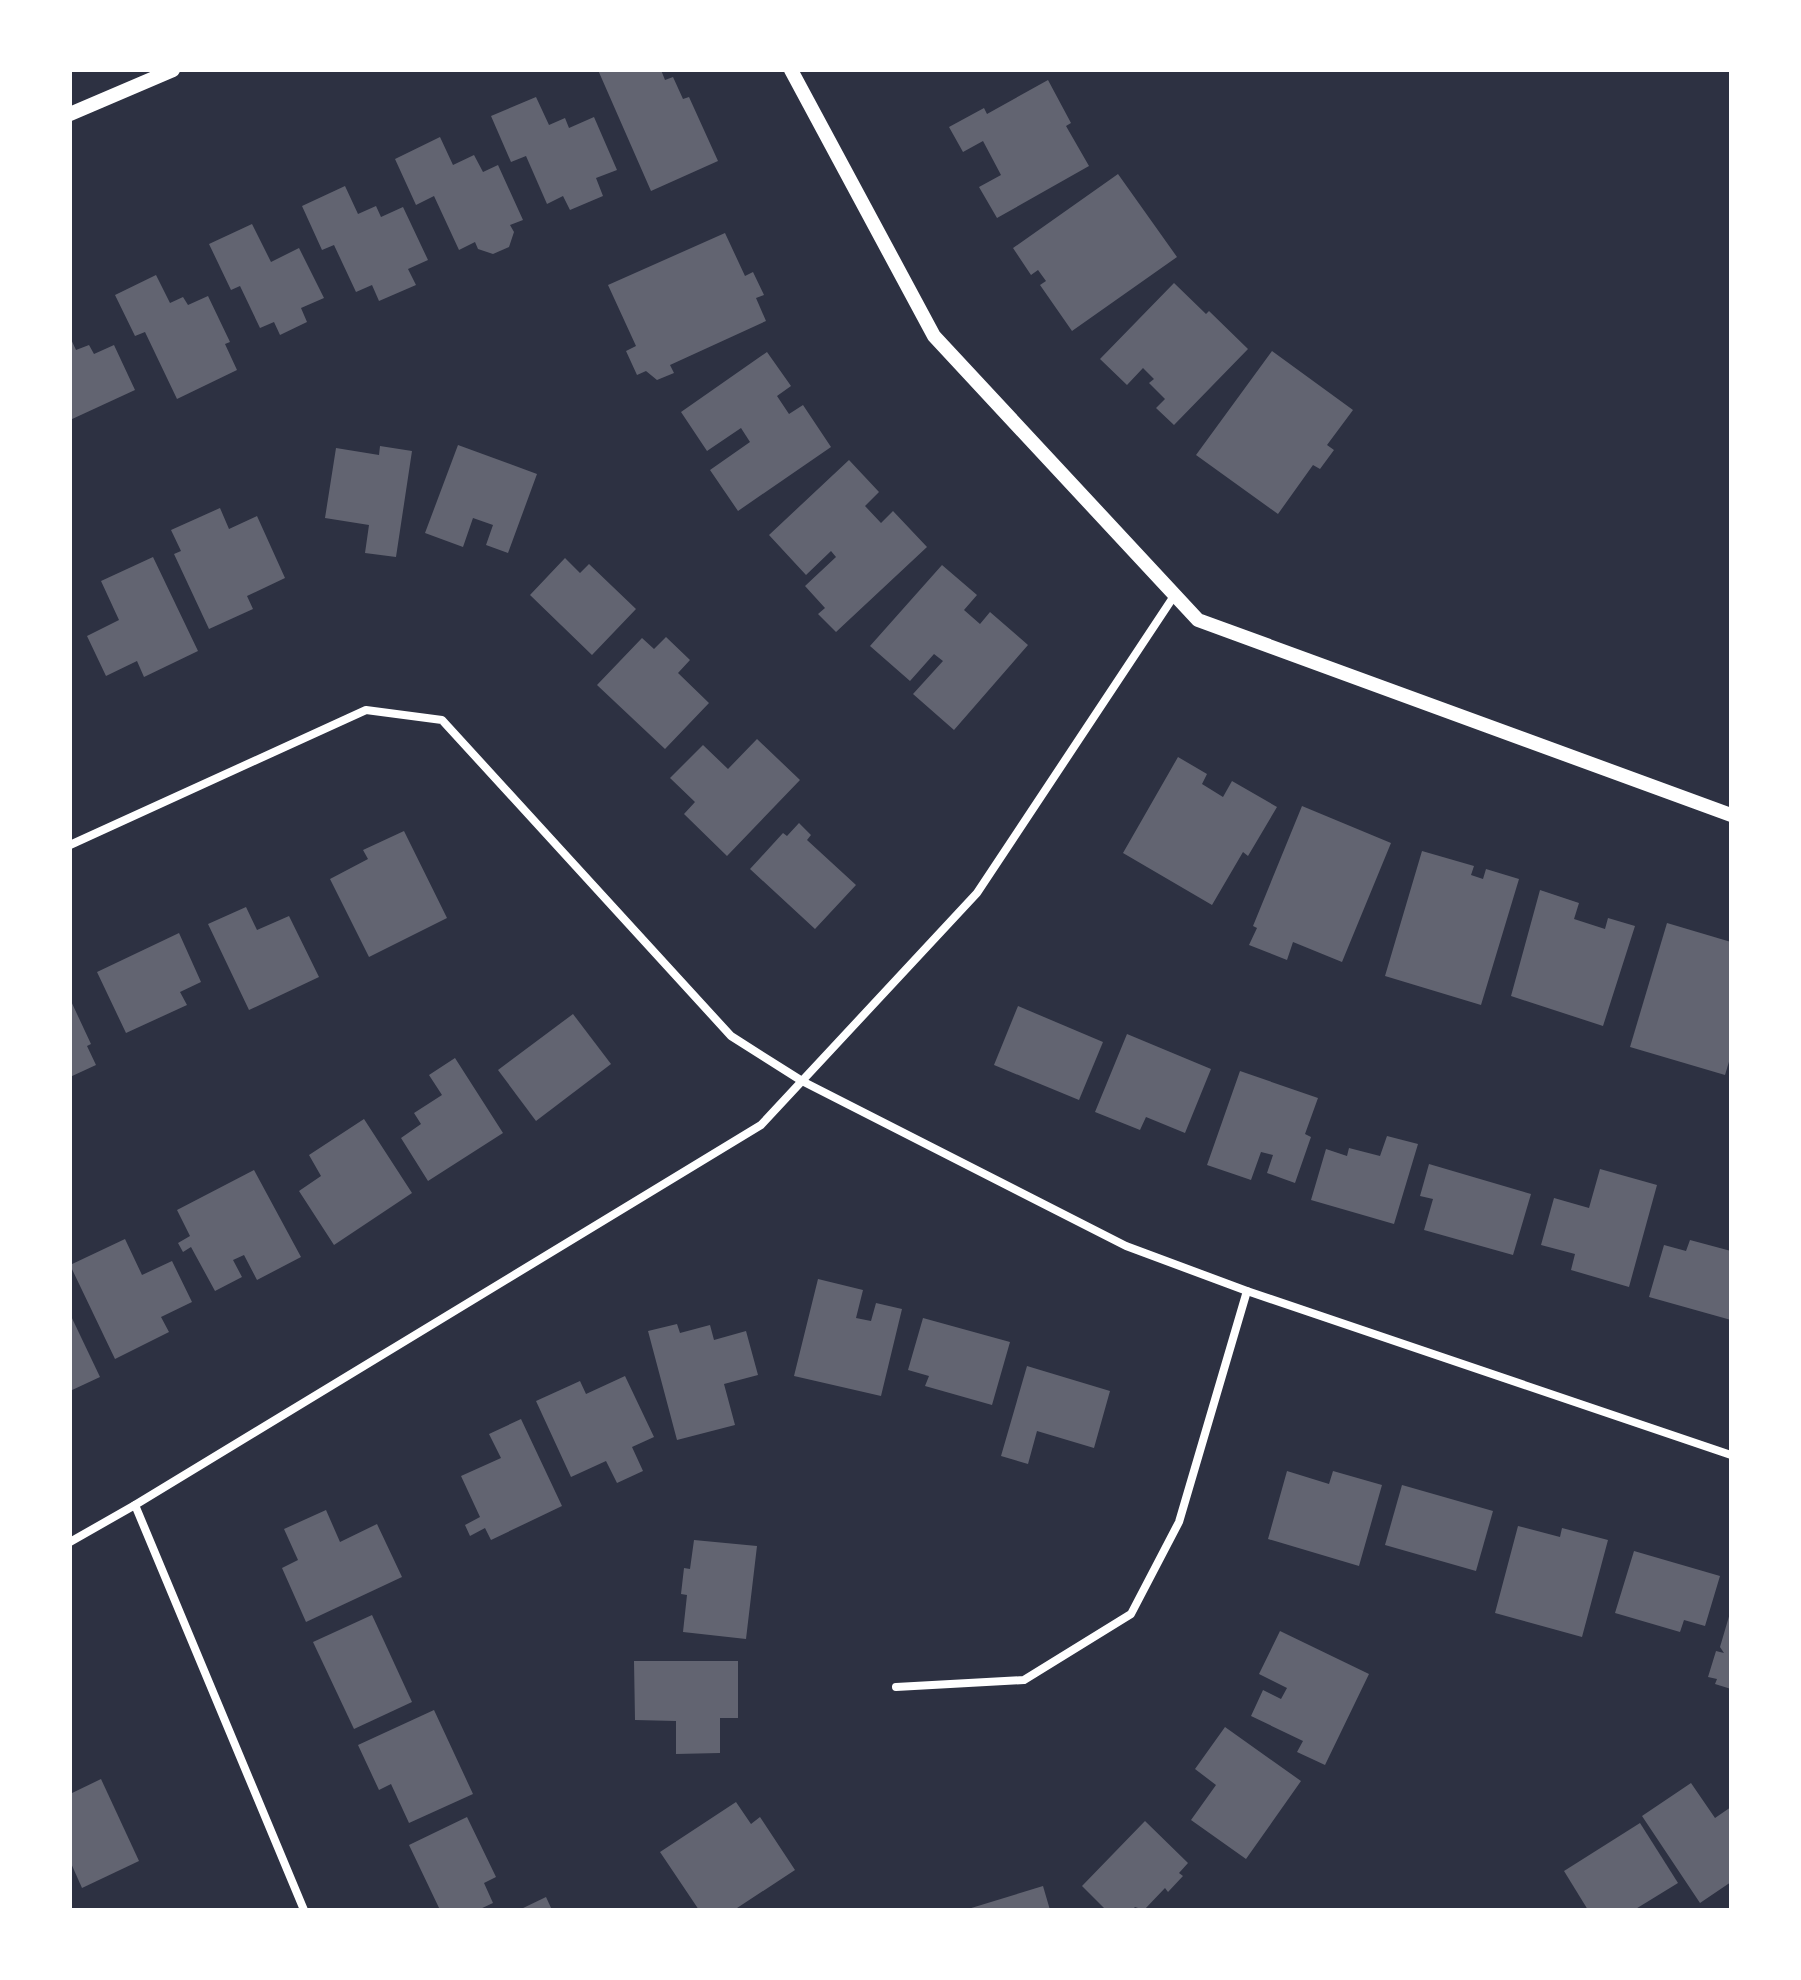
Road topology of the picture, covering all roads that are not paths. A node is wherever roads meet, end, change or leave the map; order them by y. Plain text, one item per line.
1 (173, 70) edge
2 (791, 70) edge
3 (70, 114) edge
4 (1174, 596) junction
5 (1731, 815) edge
6 (70, 845) edge
7 (802, 1081) junction
8 (1247, 1291) junction
9 (1731, 1455) edge
10 (135, 1505) junction
11 (70, 1542) edge
12 (896, 1687) dead end
13 (304, 1910) edge

1 - 3 street
2 - 4 street
4 - 5 street
4 - 7 street
6 - 7 street
7 - 8 street
7 - 10 street
8 - 9 street
8 - 12 street
10 - 11 street
10 - 13 street

